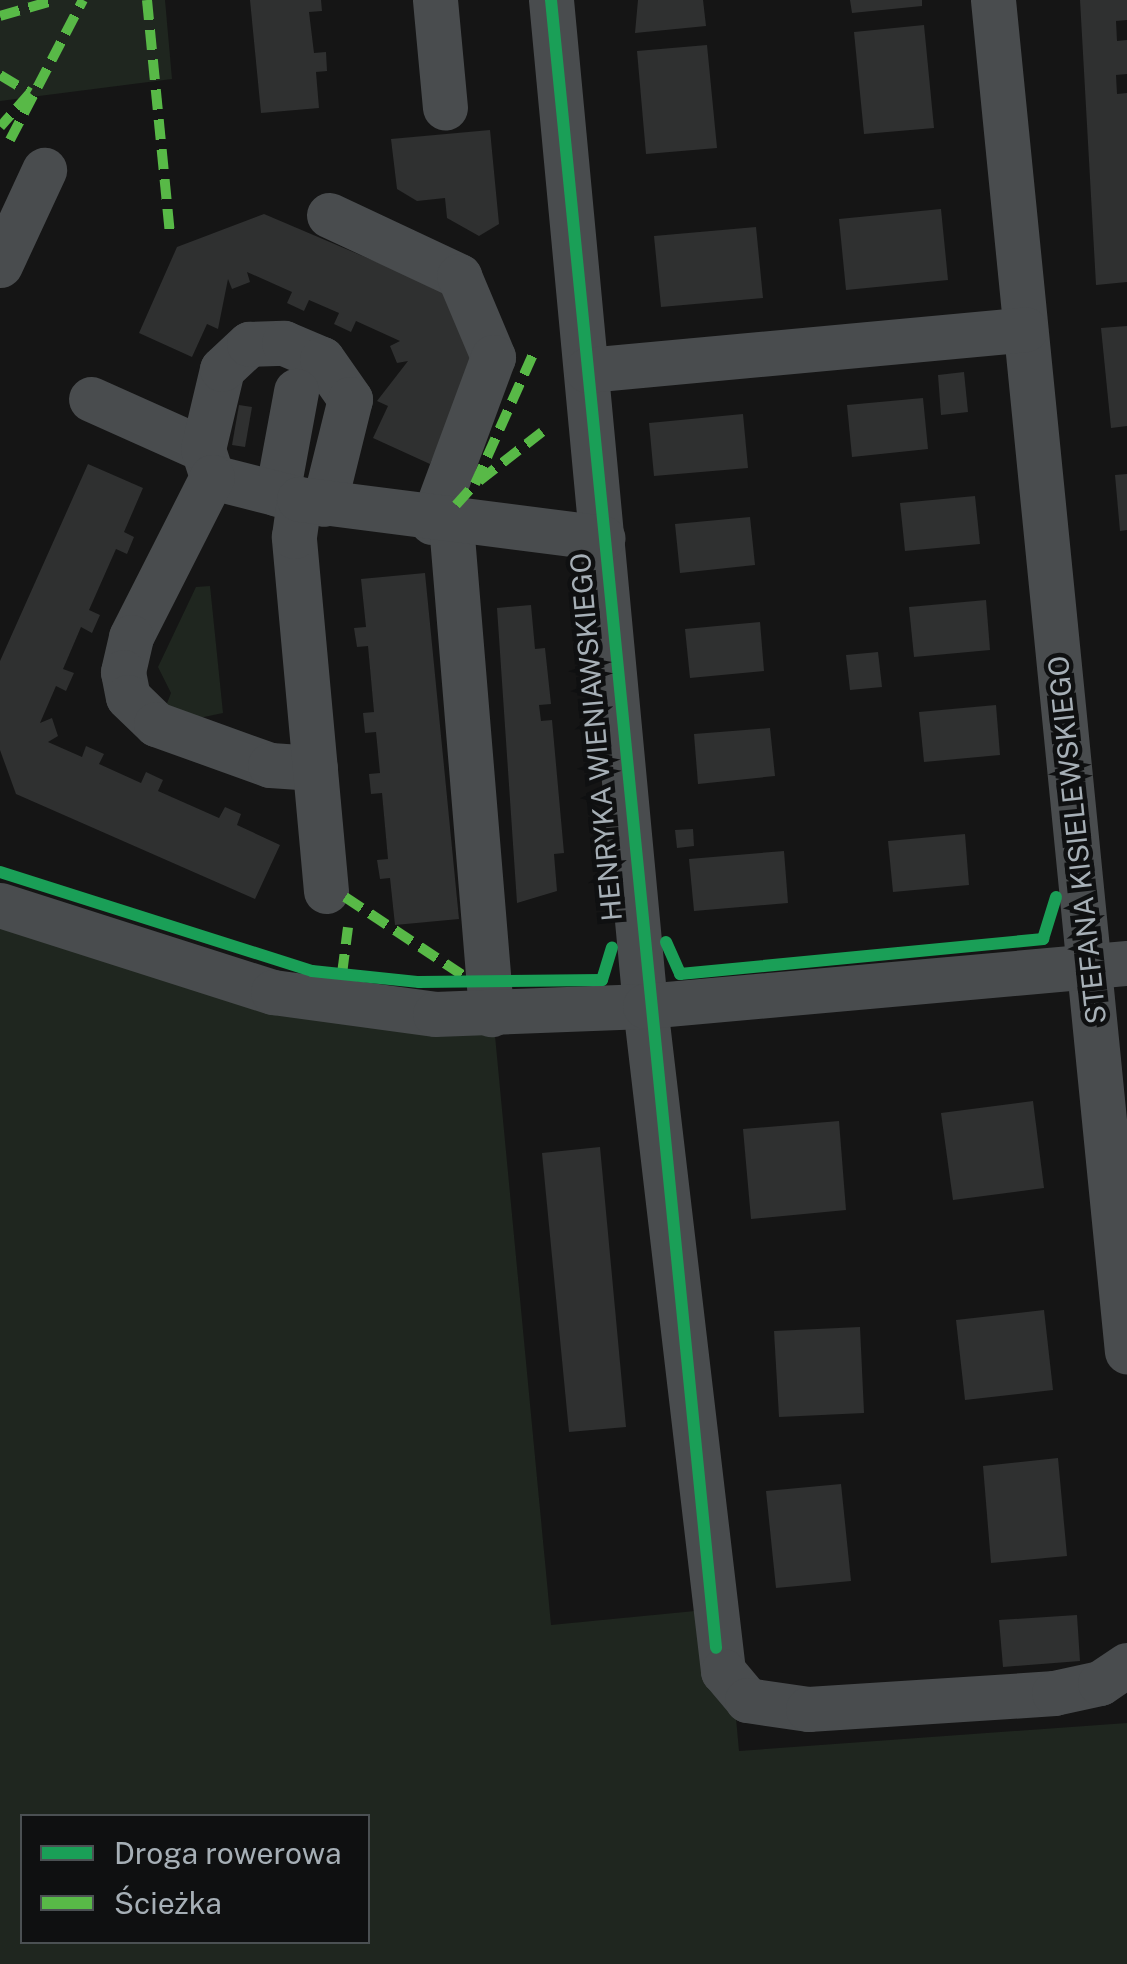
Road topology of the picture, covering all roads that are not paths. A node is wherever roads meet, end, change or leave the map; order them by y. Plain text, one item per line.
1 (435, 0) edge
2 (551, 0) edge
3 (993, 0) edge
4 (445, 108) dead end
5 (44, 170) dead end
6 (329, 215) dead end
7 (0, 265) edge
8 (1025, 329) junction
9 (588, 370) junction
10 (296, 390) dead end
11 (91, 399) dead end
12 (207, 463) junction
13 (300, 499) junction
14 (441, 523) junction
15 (603, 538) junction
16 (315, 768) junction
17 (326, 891) dead end
18 (0, 905) edge
19 (1109, 964) edge
20 (646, 1006) junction
21 (491, 1014) junction
22 (1127, 1351) edge
23 (1127, 1666) edge

1 - 4 street
2 - 9 street, HENRYKA WIENIAWSKIEGO
3 - 8 street, STEFANA KISIELEWSKIEGO
5 - 7 street
6 - 14 street
8 - 9 street
8 - 19 street, STEFANA KISIELEWSKIEGO
9 - 15 street, HENRYKA WIENIAWSKIEGO
10 - 13 street
11 - 12 street
12 - 13 street
12 - 13 street
12 - 16 street
13 - 14 street
13 - 16 street
14 - 15 street
14 - 21 street
15 - 20 street, HENRYKA WIENIAWSKIEGO
16 - 17 street
18 - 21 street
19 - 20 street
19 - 22 street, STEFANA KISIELEWSKIEGO
20 - 21 street
20 - 23 street, HENRYKA WIENIAWSKIEGO

